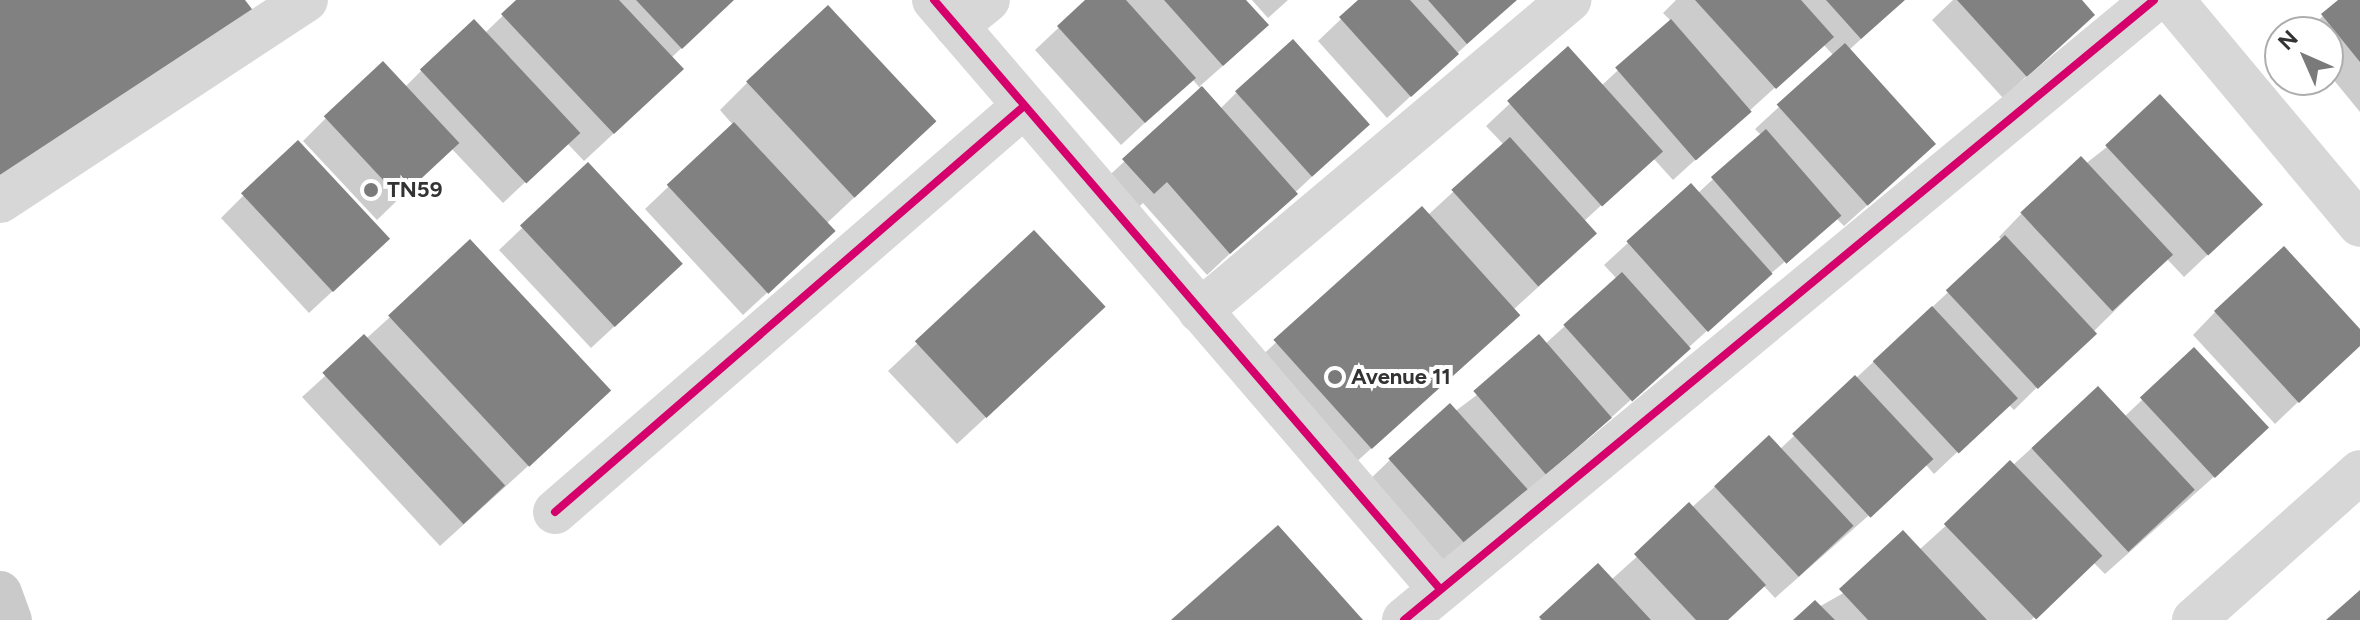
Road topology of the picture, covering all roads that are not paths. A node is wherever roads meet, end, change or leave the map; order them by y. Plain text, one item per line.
1 (306, 0) edge
2 (1569, 0) edge
3 (2154, 0) edge
4 (2172, 0) edge
5 (960, 9) edge
6 (1024, 106) junction
7 (0, 201) edge
8 (2360, 225) edge
9 (1200, 311) junction
10 (2360, 472) edge
11 (555, 512) dead end
12 (1440, 589) junction
13 (0, 593) edge
14 (10, 620) edge
15 (1404, 620) edge
16 (2194, 620) edge

1 - 7 street
2 - 9 street
3 - 12 street
4 - 8 street
5 - 6 street
6 - 9 street
6 - 11 street
9 - 12 street
10 - 16 street
12 - 15 street
13 - 14 main road

